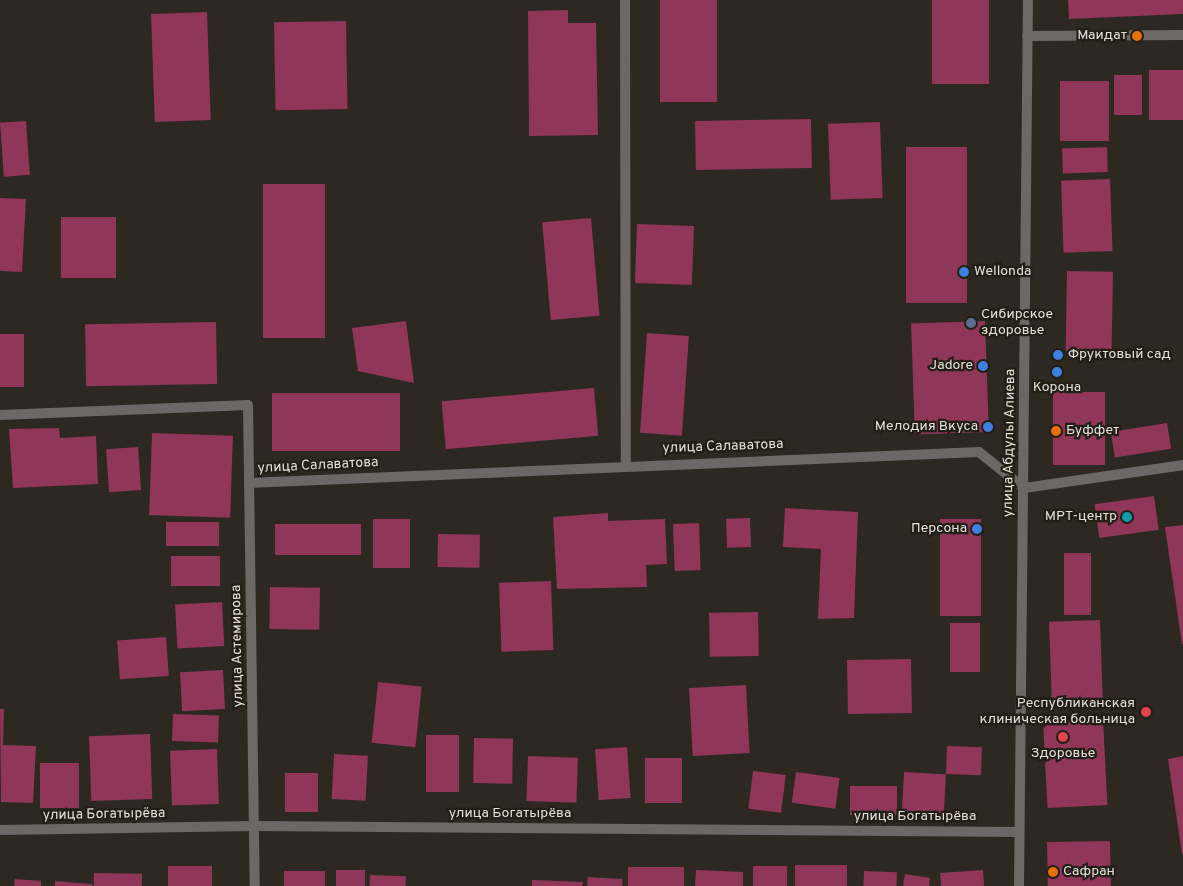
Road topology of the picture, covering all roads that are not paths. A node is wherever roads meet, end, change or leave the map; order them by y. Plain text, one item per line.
1 (625, 0) edge
2 (1028, 0) edge
3 (1183, 34) edge
4 (1027, 36) junction
5 (0, 415) edge
6 (626, 465) junction
7 (1183, 465) edge
8 (249, 483) junction
9 (1024, 488) junction
10 (255, 826) junction
11 (0, 830) edge
12 (1019, 832) junction
13 (255, 886) edge
14 (1019, 886) edge

1 - 6 street
2 - 4 street, улица Абдулы Алиева
3 - 4 street
4 - 9 street, улица Абдулы Алиева
5 - 8 street, улица Астемирова
6 - 8 street, улица Салаватова
6 - 9 street, улица Салаватова
7 - 9 street
8 - 10 street, улица Астемирова
9 - 12 street, улица Абдулы Алиева
10 - 11 street, улица Богатырёва
10 - 12 street, улица Богатырёва
10 - 13 street, улица Астемирова
12 - 14 street, улица Абдулы Алиева

